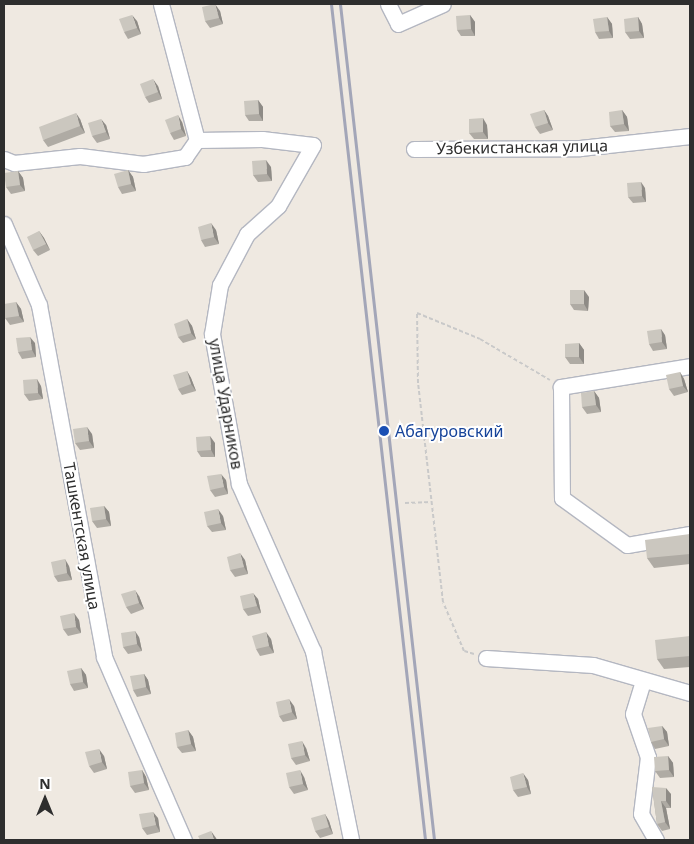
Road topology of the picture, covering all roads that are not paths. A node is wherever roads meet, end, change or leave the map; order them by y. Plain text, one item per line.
1 (161, 4) edge
2 (388, 4) edge
3 (443, 4) edge
4 (690, 136) edge
5 (197, 140) junction
6 (414, 149) dead end
7 (4, 159) edge
8 (4, 224) edge
9 (690, 366) edge
10 (690, 534) edge
11 (486, 658) road end
12 (644, 681) junction
13 (690, 693) edge
14 (184, 840) edge
15 (351, 840) edge
16 (656, 840) edge

1 - 5 street
2 - 3 street
4 - 6 street, Узбекистанская улица
5 - 7 street
5 - 15 street, улица Ударников
8 - 14 street, Ташкентская улица
9 - 10 street
11 - 12 street
12 - 13 street
12 - 16 street

